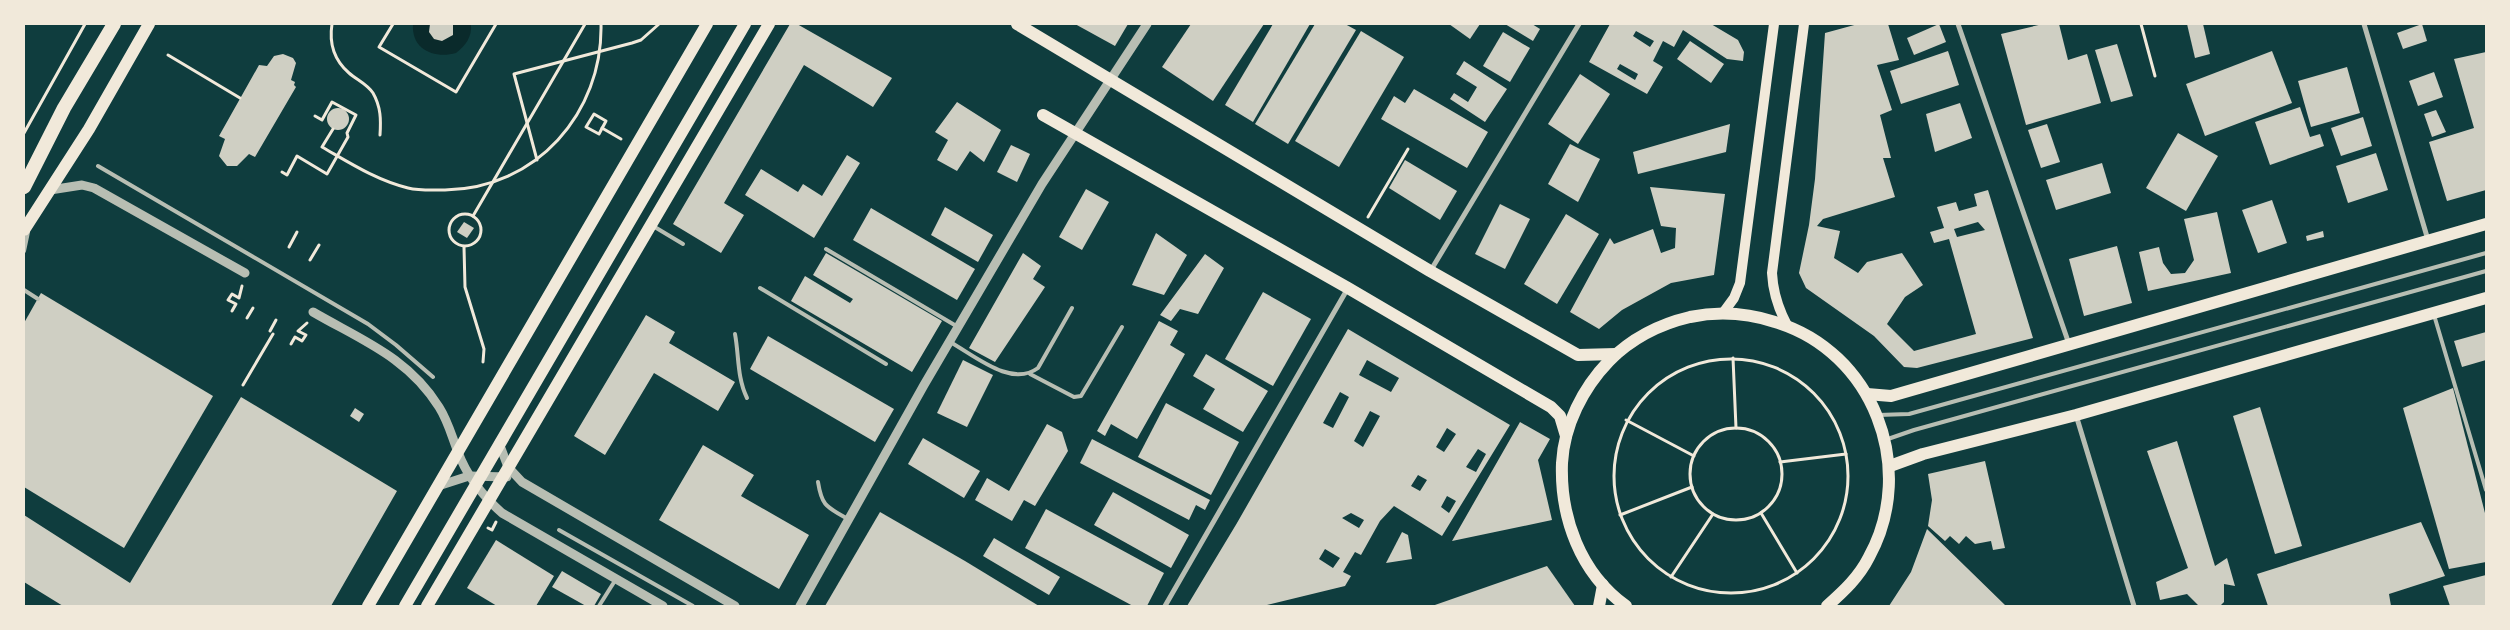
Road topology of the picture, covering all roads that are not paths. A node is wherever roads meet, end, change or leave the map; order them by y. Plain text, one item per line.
1 (114, 24) edge
2 (150, 24) edge
3 (707, 24) edge
4 (745, 24) edge
5 (769, 24) edge
6 (1017, 24) edge
7 (1147, 24) edge
8 (1579, 24) edge
9 (1774, 24) edge
10 (1804, 24) edge
11 (1958, 24) edge
12 (2364, 24) edge
13 (1111, 80) junction
14 (1043, 115) dead end
15 (1075, 133) junction
16 (98, 166) dead end
17 (24, 186) edge
18 (50, 190) junction
19 (2486, 224) edge
20 (651, 225) junction
21 (26, 227) edge
22 (2428, 241) junction
23 (683, 244) dead end
24 (826, 249) dead end
25 (24, 251) edge
26 (2486, 253) edge
27 (2486, 270) edge
28 (1430, 271) junction
29 (244, 273) road end
30 (760, 288) dead end
31 (1348, 288) junction
32 (24, 290) edge
33 (2486, 298) edge
34 (38, 299) dead end
35 (1072, 308) dead end
36 (314, 313) road end
37 (1723, 313) junction
38 (2434, 313) junction
39 (1787, 325) junction
40 (1122, 327) dead end
41 (958, 328) junction
42 (735, 334) dead end
43 (950, 342) junction
44 (2069, 344) junction
45 (1616, 354) junction
46 (886, 364) dead end
47 (1030, 374) junction
48 (433, 377) dead end
49 (1867, 394) junction
50 (747, 398) dead end
51 (1877, 414) junction
52 (2076, 415) junction
53 (533, 426) junction
54 (507, 429) junction
55 (1566, 436) junction
56 (1885, 440) junction
57 (499, 443) junction
58 (458, 452) junction
59 (1890, 466) junction
60 (505, 471) junction
61 (475, 479) junction
62 (818, 482) dead end
63 (438, 486) junction
64 (2486, 490) edge
65 (488, 501) junction
66 (848, 519) junction
67 (559, 530) dead end
68 (616, 579) junction
69 (1603, 585) junction
70 (1841, 595) junction
71 (368, 606) edge
72 (405, 606) edge
73 (427, 606) edge
74 (599, 606) edge
75 (663, 606) edge
76 (694, 606) edge
77 (735, 606) edge
78 (800, 606) edge
79 (1165, 606) edge
80 (1599, 606) edge
81 (1624, 606) edge
82 (1827, 606) edge
83 (1848, 606) edge
84 (2134, 606) edge

1 - 17 highway
2 - 18 main road
3 - 58 main road
4 - 54 main road
5 - 20 main road
6 - 13 main road
7 - 13 street
8 - 28 street
9 - 37 main road
10 - 39 main road
11 - 44 street
12 - 22 street
13 - 15 street
13 - 28 main road
14 - 15 main road
15 - 31 main road
15 - 41 street
16 - 48 lane
18 - 21 main road
18 - 29 street
19 - 22 main road
20 - 23 lane
20 - 53 main road
21 - 25 lane
22 - 44 main road
24 - 41 lane
26 - 51 lane
27 - 56 lane
28 - 45 main road
30 - 46 lane
31 - 55 main road
31 - 79 street
32 - 34 lane
33 - 38 main road
35 - 47 lane
36 - 58 street
37 - 39 main road
37 - 45 main road
38 - 52 main road
38 - 64 lane
39 - 49 main road
40 - 47 lane
41 - 43 street
42 - 50 lane
43 - 47 lane
43 - 66 street
44 - 49 main road
45 - 55 main road
49 - 51 main road
51 - 56 main road
52 - 59 main road
52 - 84 street
53 - 54 main road
53 - 60 main road
54 - 57 main road
55 - 69 main road
56 - 59 main road
57 - 60 street
57 - 61 main road
58 - 61 street
58 - 63 main road
59 - 70 main road
60 - 61 street
60 - 65 main road
60 - 77 street
61 - 63 street
61 - 65 street
61 - 72 main road
62 - 66 lane
63 - 71 main road
65 - 68 street
65 - 73 main road
66 - 78 street
67 - 76 lane
68 - 74 lane
68 - 75 street
69 - 80 main road
69 - 81 main road
70 - 82 main road
70 - 83 main road

